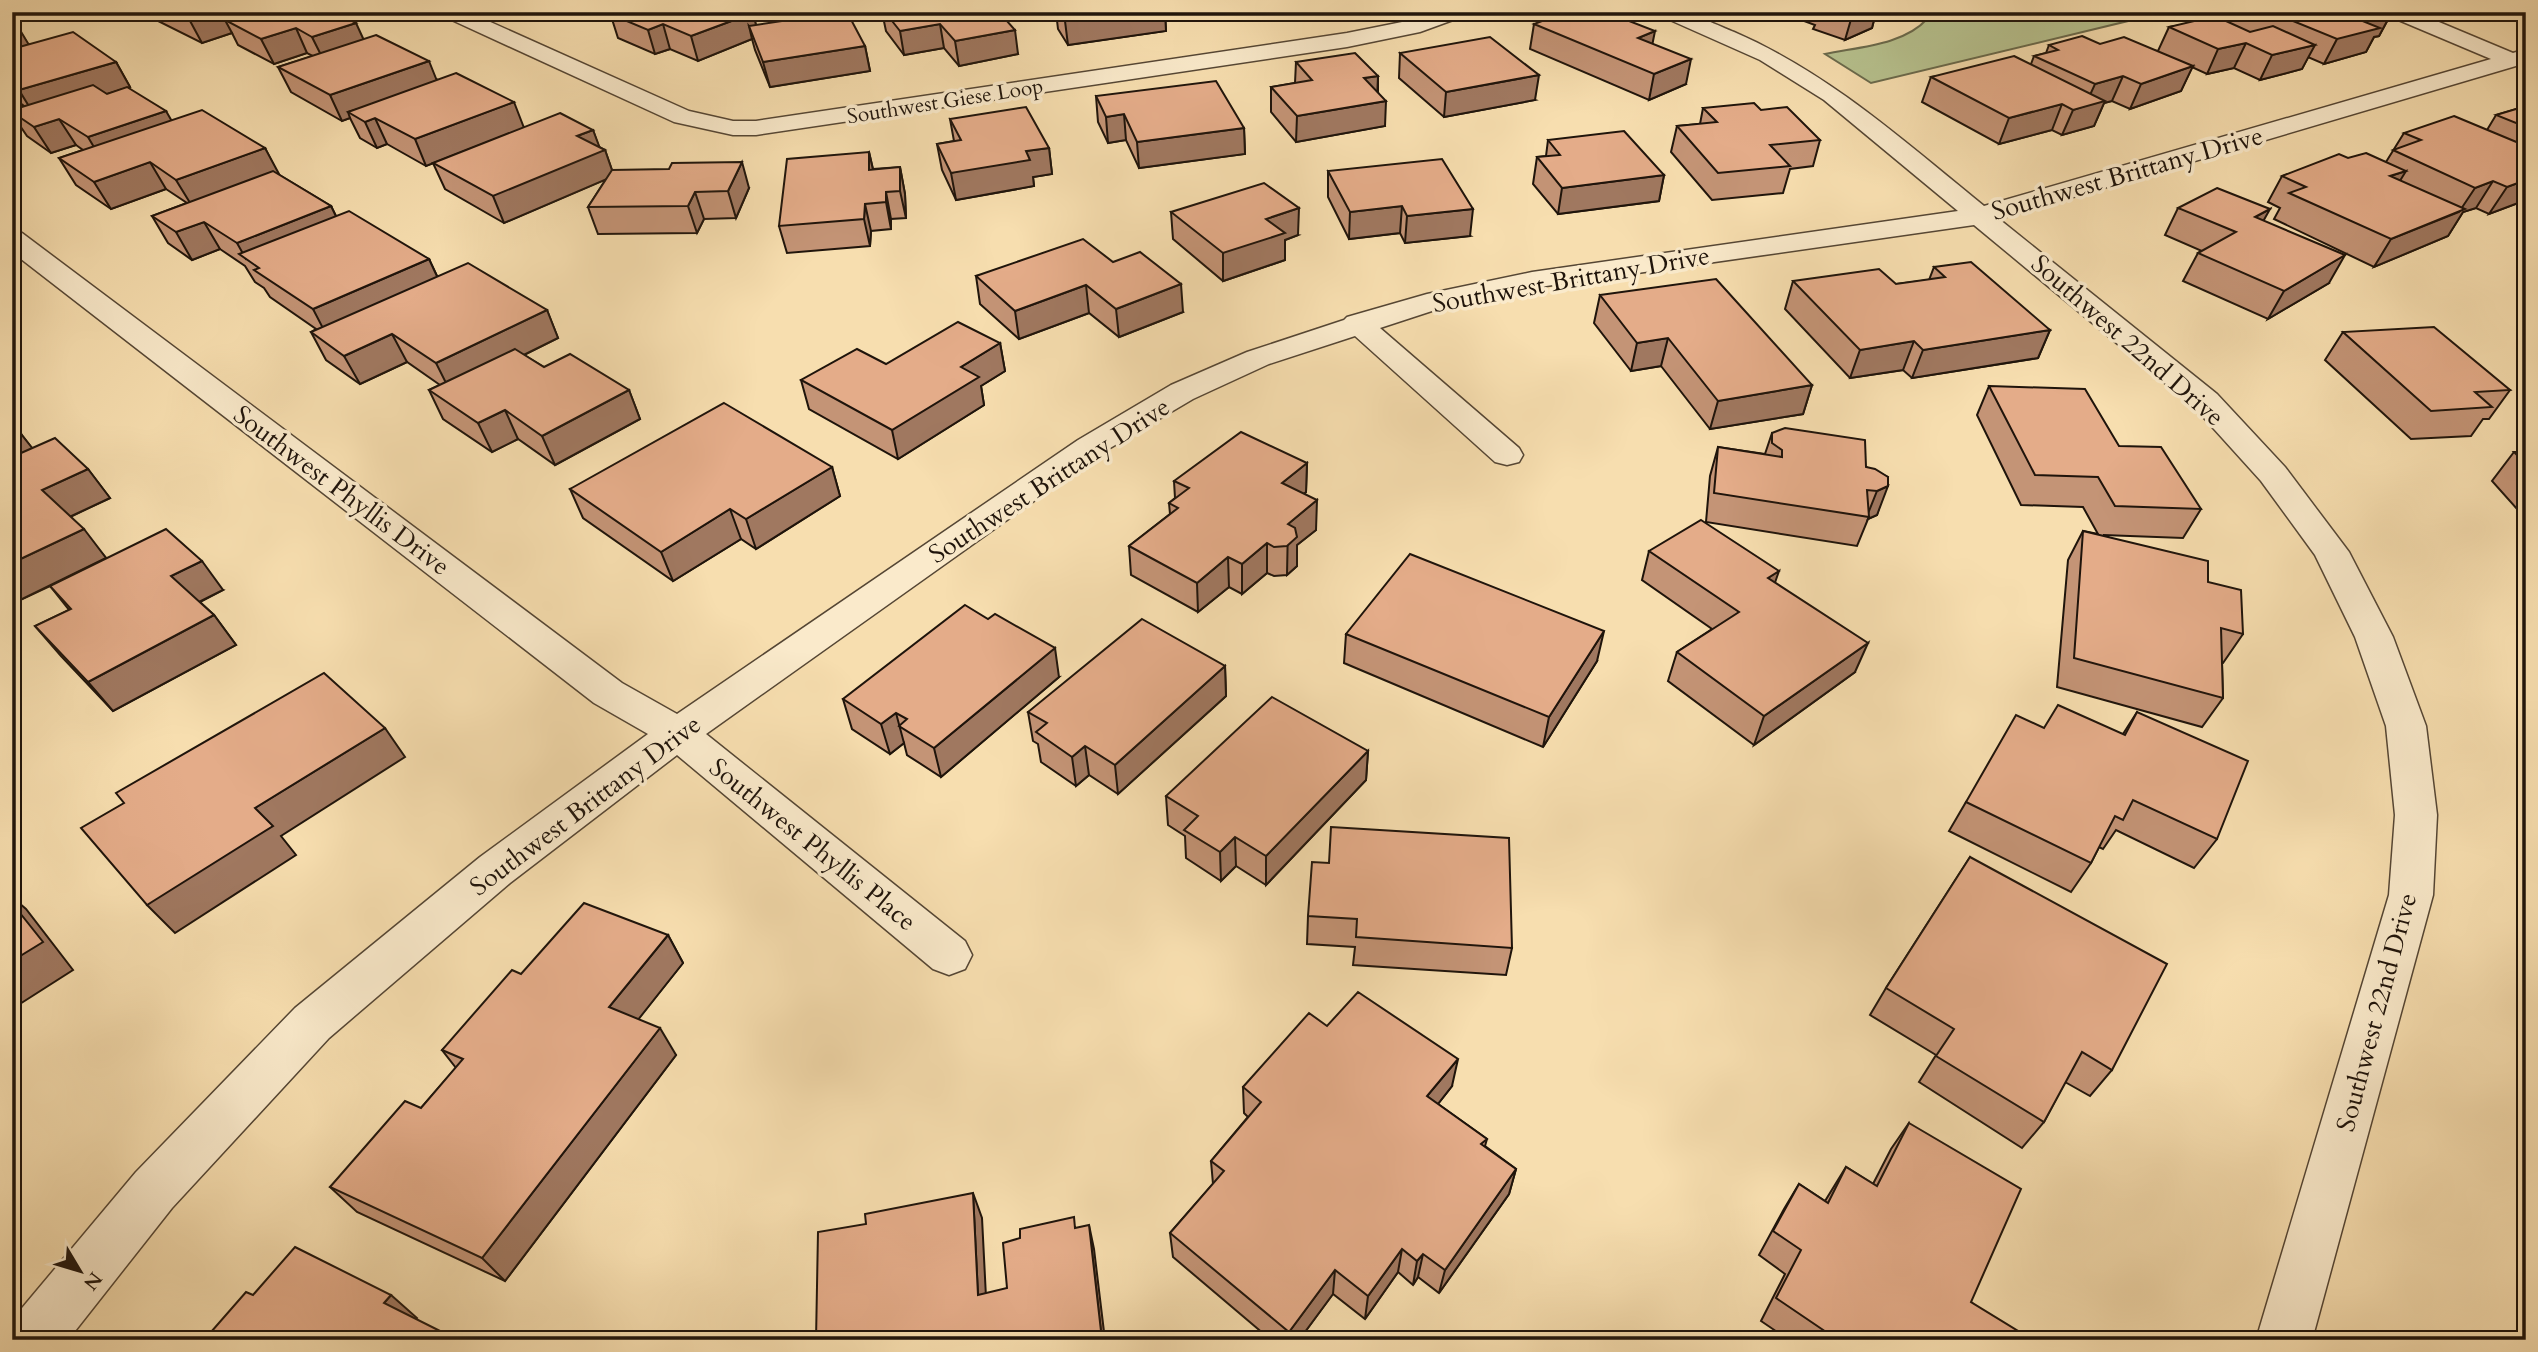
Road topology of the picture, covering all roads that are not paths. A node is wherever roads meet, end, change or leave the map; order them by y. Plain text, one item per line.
1 (450, 12) edge
2 (1457, 12) edge
3 (1668, 12) edge
4 (2396, 12) edge
5 (2519, 58) edge
6 (1980, 216) junction
7 (12, 239) edge
8 (1357, 323) junction
9 (1507, 455) dead end
10 (678, 733) junction
11 (948, 955) dead end
12 (32, 1340) edge
13 (2284, 1340) edge

1 - 2 street, Southwest Giese Loop
3 - 6 street, Southwest 22nd Drive
4 - 5 street
5 - 6 street, Southwest Brittany Drive
6 - 8 street, Southwest Brittany Drive
6 - 13 street, Southwest 22nd Drive
7 - 10 street, Southwest Phyllis Drive
8 - 9 street
8 - 10 street, Southwest Brittany Drive
10 - 11 street, Southwest Phyllis Place
10 - 12 street, Southwest Brittany Drive

